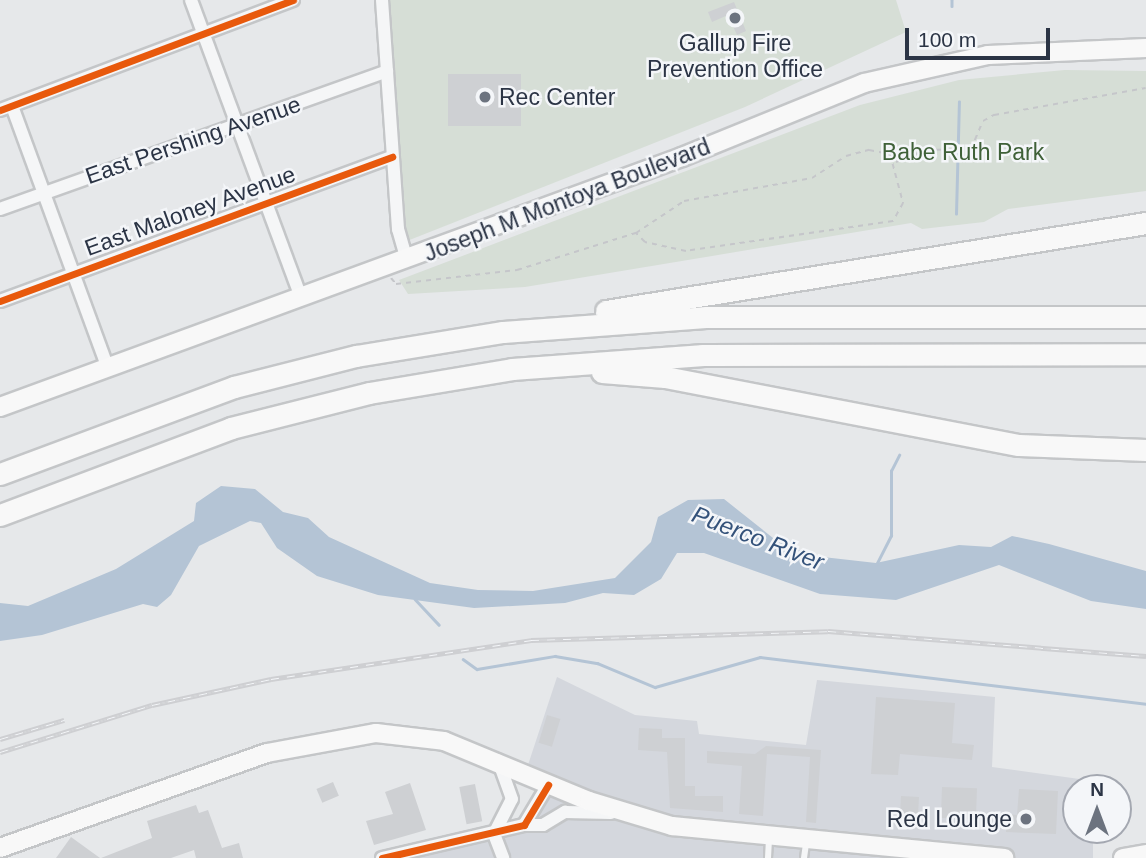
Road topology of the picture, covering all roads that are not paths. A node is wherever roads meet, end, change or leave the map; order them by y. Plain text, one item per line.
1 (191, 0) edge
2 (293, 0) edge
3 (382, 0) edge
4 (204, 34) junction
5 (1146, 48) edge
6 (387, 71) junction
7 (6, 108) edge
8 (238, 125) junction
9 (392, 157) junction
10 (46, 192) junction
11 (266, 203) junction
12 (0, 209) edge
13 (1146, 223) edge
14 (407, 260) junction
15 (76, 274) junction
16 (301, 298) junction
17 (0, 301) edge
18 (1146, 317) edge
19 (409, 346) junction
20 (1146, 354) edge
21 (108, 369) junction
22 (436, 380) junction
23 (0, 407) edge
24 (1146, 450) edge
25 (0, 474) edge
26 (0, 515) edge
27 (498, 760) junction
28 (548, 785) junction
29 (625, 813) junction
30 (524, 825) junction
31 (494, 834) junction
32 (0, 848) edge
33 (769, 849) edge
34 (805, 850) edge
35 (1146, 854) edge
36 (927, 855) edge
37 (382, 858) edge
38 (503, 858) edge
39 (1004, 858) edge
40 (1124, 858) edge

1 - 4 street
2 - 4 street
3 - 6 street
4 - 7 street
4 - 8 street
5 - 14 main road, Joseph M Montoya Boulevard
6 - 8 street, East Pershing Avenue
6 - 9 street
7 - 10 street
8 - 10 street, East Pershing Avenue
8 - 11 street
9 - 11 street, East Maloney Avenue
9 - 14 street
10 - 12 street, East Pershing Avenue
10 - 15 street
11 - 15 street, East Maloney Avenue
11 - 16 street
13 - 19 highway
14 - 16 main road, Joseph M Montoya Boulevard
15 - 17 street, East Maloney Avenue
15 - 21 street
16 - 21 main road, Joseph M Montoya Boulevard
18 - 19 highway
19 - 25 highway
20 - 22 highway
21 - 23 main road, Joseph M Montoya Boulevard
22 - 24 highway
22 - 26 highway
27 - 28 main road
27 - 31 street
27 - 32 main road
28 - 29 main road
28 - 30 street
29 - 30 street
29 - 33 main road
30 - 31 street
31 - 37 street
31 - 38 street
33 - 34 main road
34 - 36 main road
35 - 40 main road
36 - 39 main road

